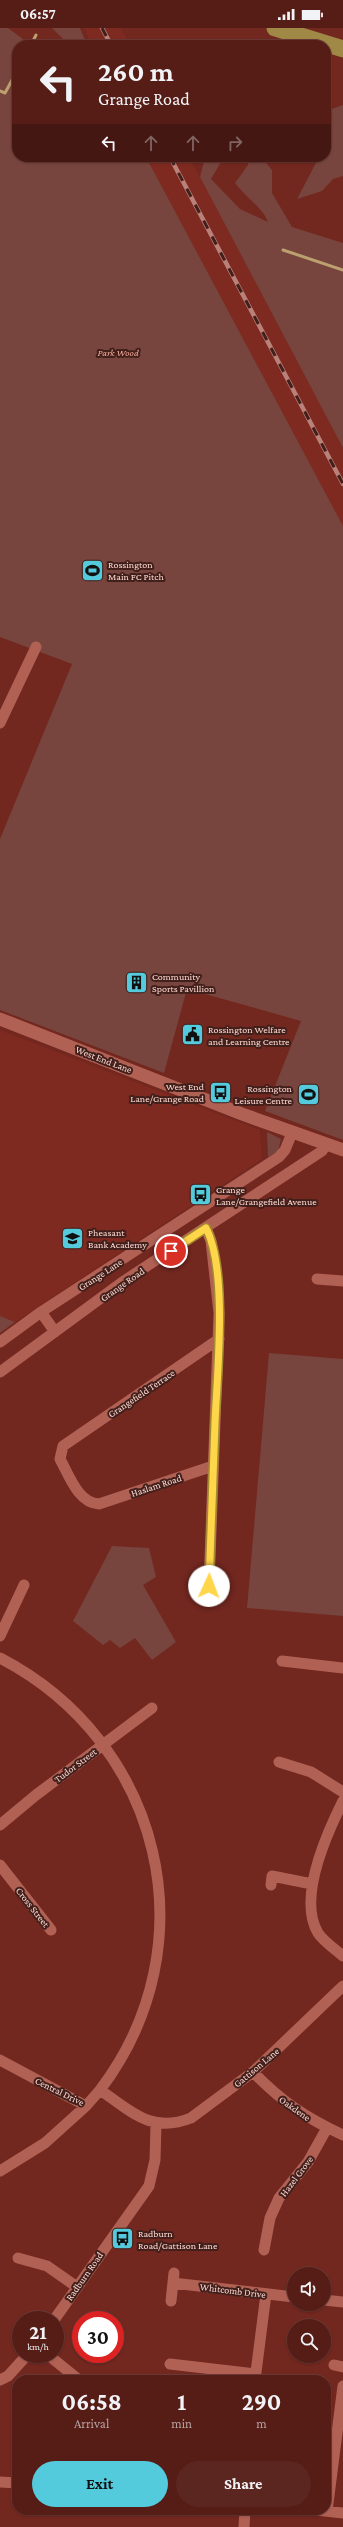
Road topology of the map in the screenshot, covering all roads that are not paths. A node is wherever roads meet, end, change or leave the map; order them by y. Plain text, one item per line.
1 (36, 647) dead end
2 (0, 723) edge
3 (0, 1019) edge
4 (292, 1133) junction
5 (326, 1145) junction
6 (343, 1150) edge
7 (199, 1209) junction
8 (208, 1227) junction
9 (316, 1279) dead end
10 (343, 1281) edge
11 (41, 1312) junction
12 (55, 1332) junction
13 (219, 1339) junction
14 (0, 1342) edge
15 (0, 1372) edge
16 (213, 1466) junction
17 (99, 1504) joint
18 (24, 1585) dead end
19 (209, 1586) dead end
20 (0, 1636) edge
21 (0, 1658) edge
22 (282, 1661) dead end
23 (343, 1668) edge
24 (152, 1708) dead end
25 (104, 1744) junction
26 (279, 1762) dead end
27 (343, 1792) edge
28 (343, 1801) edge
29 (0, 1825) edge
30 (0, 1866) edge
31 (312, 1884) junction
32 (271, 1885) dead end
33 (51, 1930) dead end
34 (343, 1956) edge
35 (343, 1986) edge
36 (0, 2060) edge
37 (252, 2072) junction
38 (100, 2090) junction
39 (86, 2106) junction
40 (156, 2124) junction
41 (327, 2128) junction
42 (343, 2135) edge
43 (0, 2171) edge
44 (264, 2250) dead end
45 (18, 2258) dead end
46 (77, 2288) junction
47 (266, 2294) junction
48 (287, 2296) edge
49 (171, 2301) dead end
50 (331, 2301) edge
51 (343, 2302) edge
52 (60, 2311) edge
53 (20, 2363) edge
54 (58, 2363) edge
55 (170, 2364) dead end
56 (73, 2375) edge
57 (243, 2375) edge
58 (256, 2375) edge
59 (0, 2380) edge
60 (343, 2386) edge
61 (341, 2423) edge
62 (331, 2469) edge
63 (0, 2482) edge
64 (12, 2483) edge
65 (331, 2512) edge
66 (343, 2513) edge
67 (245, 2515) edge
68 (244, 2527) edge

1 - 2 street
3 - 4 street, West End Lane
4 - 5 street, West End Lane
4 - 7 street, Grange Lane
5 - 6 street, West End Lane
5 - 8 street, Grange Road
7 - 8 street
7 - 11 street, Grange Lane
8 - 12 street, Grange Road
8 - 13 street
9 - 10 street
11 - 12 street
11 - 14 street, Grange Lane
12 - 15 street, Grange Road
13 - 16 street
13 - 17 street, Grangefield Terrace
16 - 17 street, Haslam Road
16 - 19 street
18 - 20 street
21 - 25 street, Central Drive
22 - 23 street
24 - 25 street, Tudor Street
25 - 29 street, Tudor Street
25 - 38 street, Central Drive
26 - 27 street
28 - 31 street
30 - 33 street, Cross Street
31 - 32 street
31 - 34 street
35 - 37 street, Gattison Lane
36 - 39 street, Central Drive
37 - 40 street, Gattison Lane
37 - 41 street, Oakdene
38 - 39 street, Central Drive
38 - 40 street
39 - 43 street
40 - 46 street, Radburn Road
41 - 42 street, Oakdene
41 - 44 street, Hazel Grove
45 - 46 street
46 - 52 street, Radburn Road
47 - 48 street, Whitcomb Drive
47 - 49 street, Whitcomb Drive
47 - 58 street
50 - 51 street
53 - 59 street
54 - 56 street
55 - 57 street
60 - 61 street
61 - 62 street
63 - 64 street
65 - 66 street
67 - 68 street

